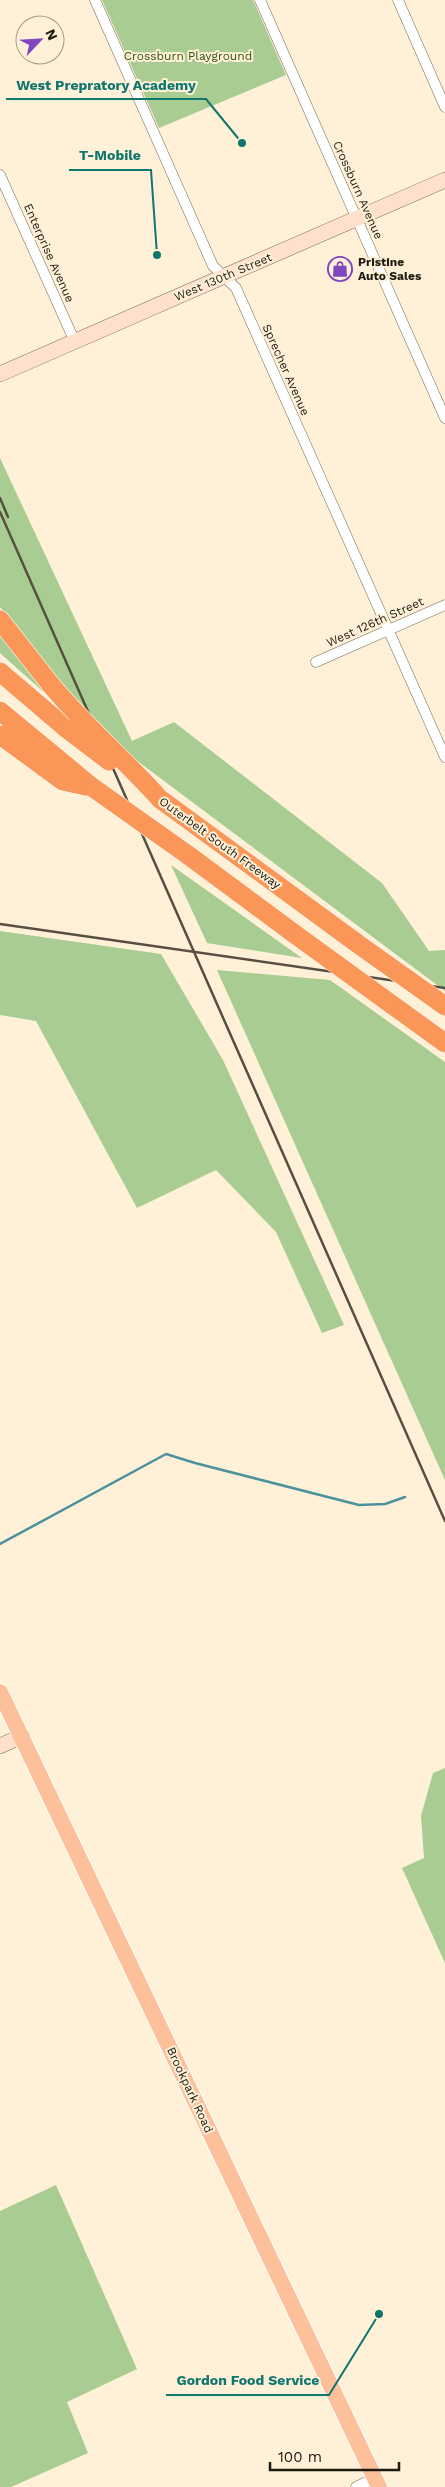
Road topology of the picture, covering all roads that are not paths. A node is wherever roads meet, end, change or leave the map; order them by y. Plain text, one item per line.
1 (95, 0) edge
2 (260, 0) edge
3 (398, 0) edge
4 (445, 107) edge
5 (0, 175) edge
6 (445, 180) edge
7 (357, 219) junction
8 (223, 277) junction
9 (74, 342) junction
10 (0, 374) edge
11 (445, 418) edge
12 (445, 604) edge
13 (0, 620) edge
14 (389, 631) junction
15 (316, 662) dead end
16 (0, 672) edge
17 (0, 711) edge
18 (0, 735) edge
19 (445, 757) edge
20 (92, 787) junction
21 (162, 801) junction
22 (445, 1006) edge
23 (445, 1043) edge
24 (0, 1692) edge
25 (22, 1736) junction
26 (0, 1746) edge
27 (377, 2483) edge
28 (356, 2487) edge

1 - 8 street, Sprecher Avenue
2 - 7 street, Crossburn Avenue
3 - 4 street
5 - 9 street, Enterprise Avenue
6 - 7 main road, West 130th Street
7 - 8 main road, West 130th Street
7 - 11 street, Crossburn Avenue
8 - 9 main road, West 130th Street
8 - 14 street, Sprecher Avenue
9 - 10 main road, West 130th Street
12 - 14 street, West 126th Street
13 - 21 highway, bridge
14 - 15 street, West 126th Street
14 - 19 street, Sprecher Avenue
16 - 21 highway, Outerbelt South Freeway, bridge
17 - 20 highway
18 - 20 highway
20 - 23 highway, bridge
21 - 22 highway, Outerbelt South Freeway, bridge
24 - 25 main road, Brookpark Road
25 - 26 main road
25 - 27 main road, Brookpark Road
27 - 28 street

